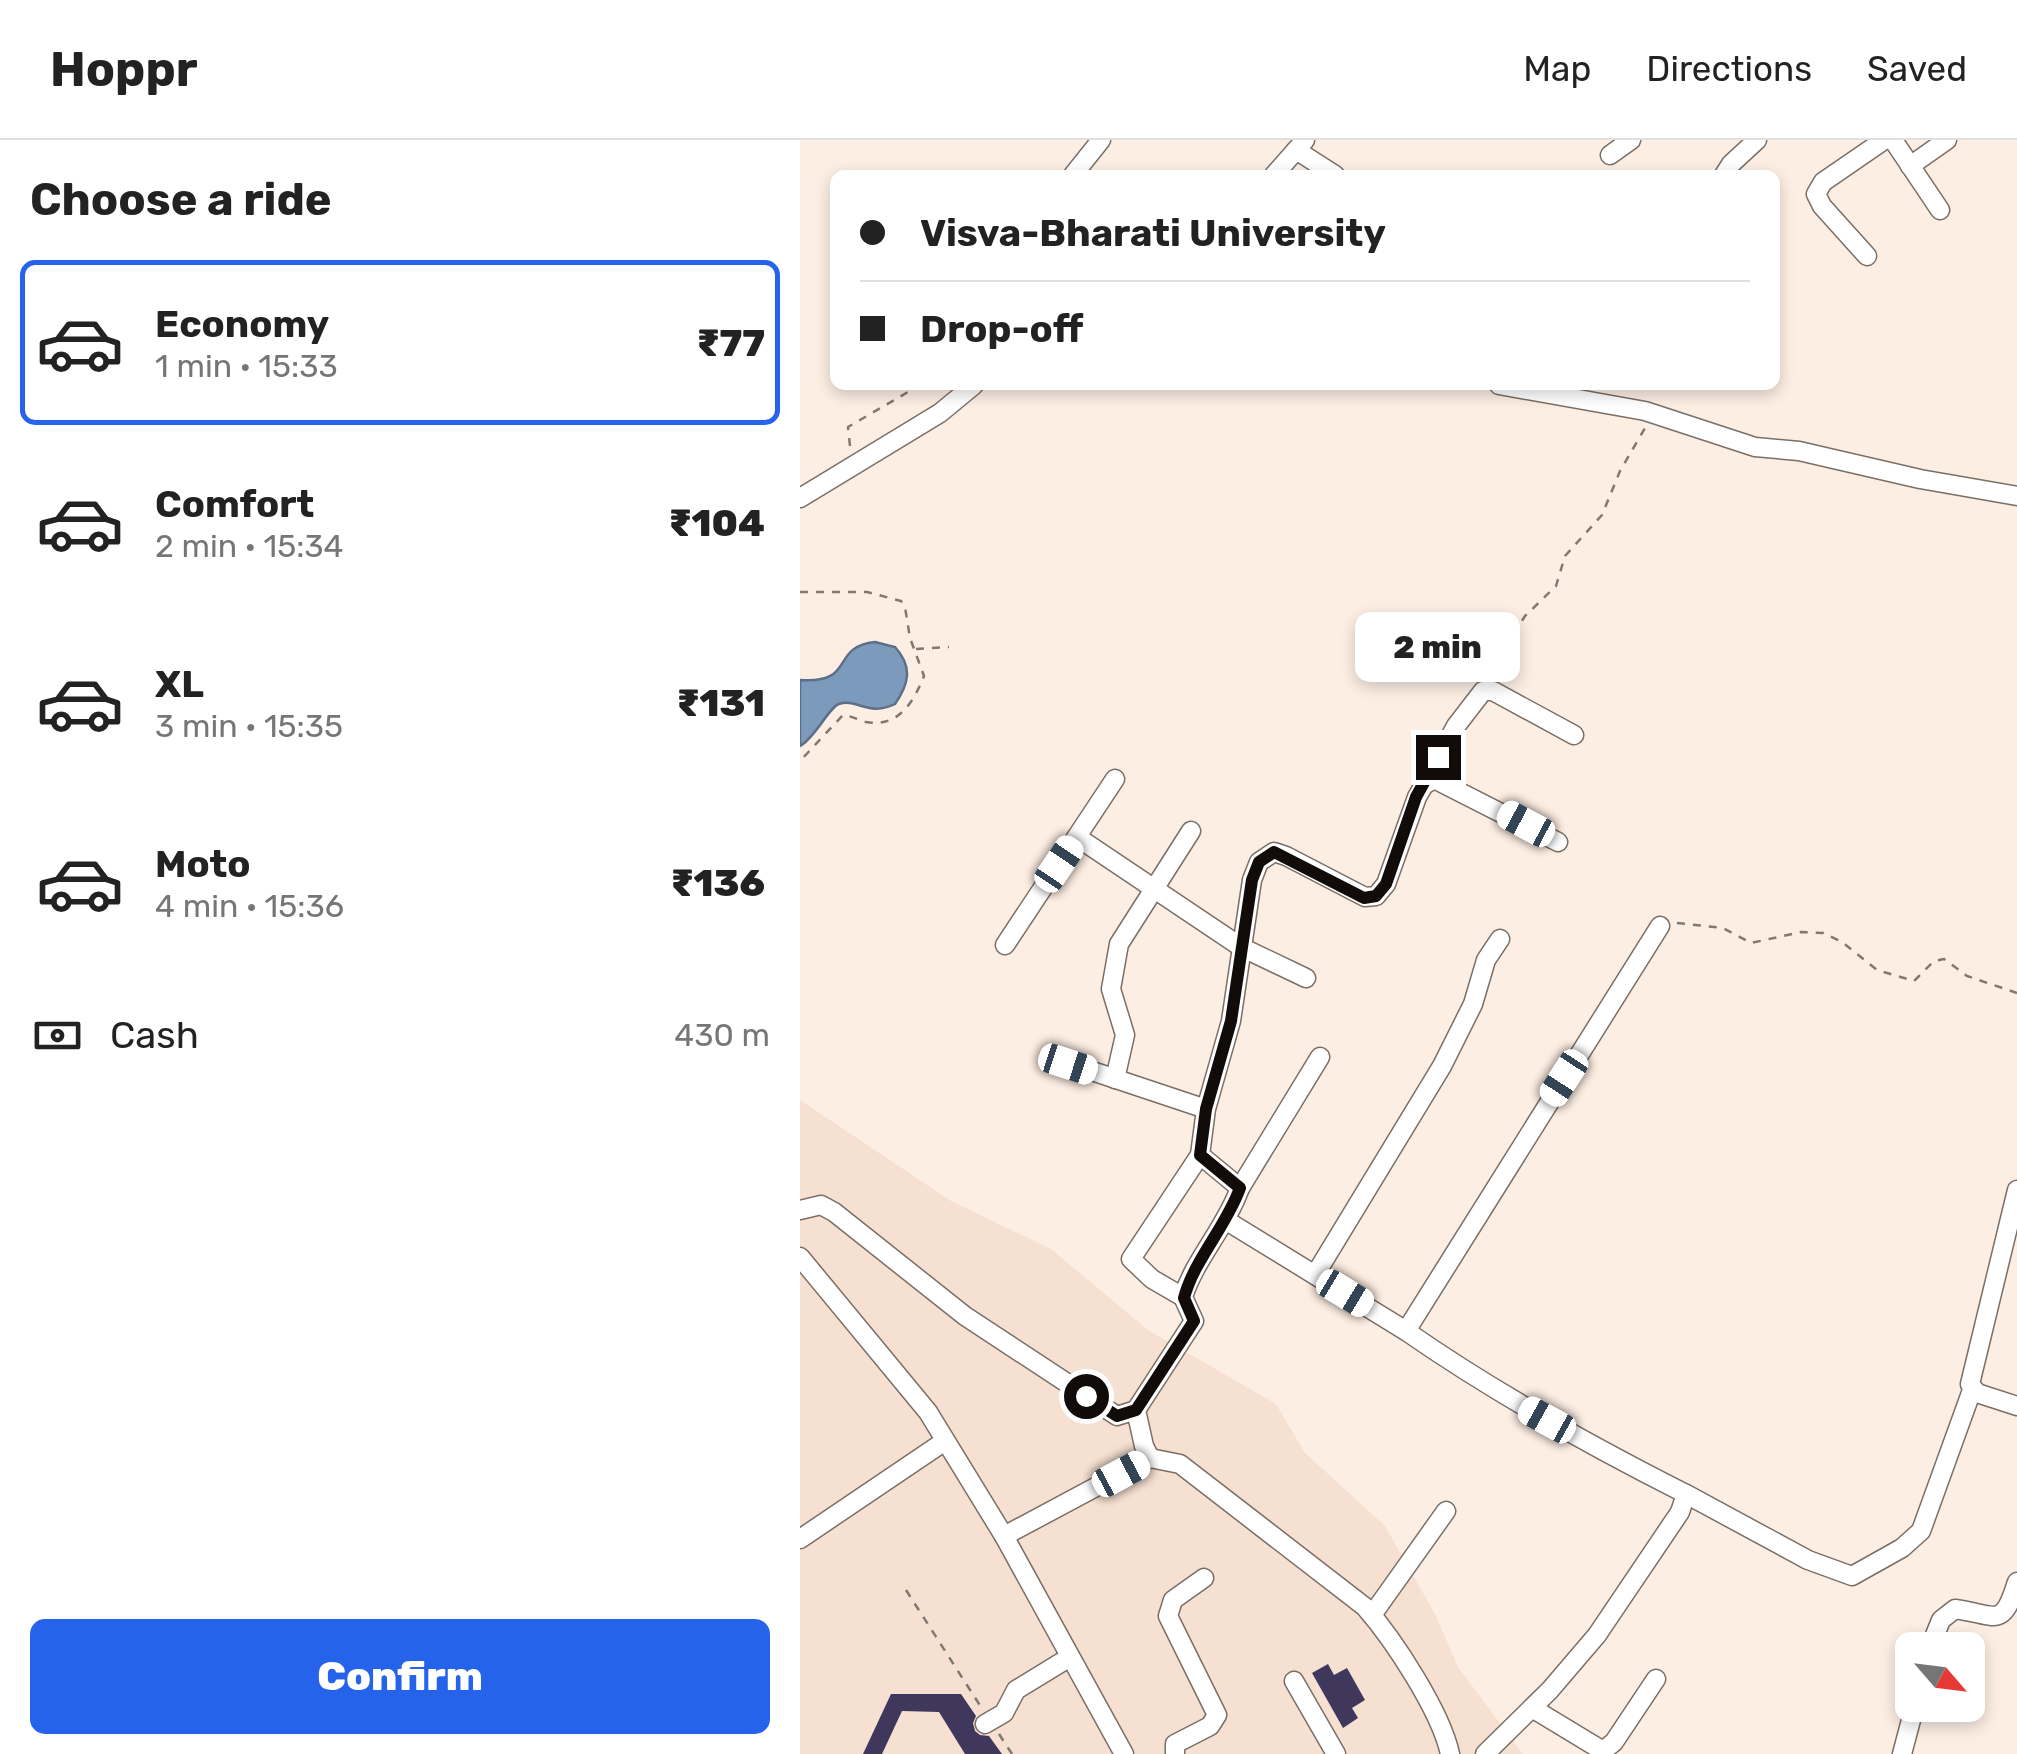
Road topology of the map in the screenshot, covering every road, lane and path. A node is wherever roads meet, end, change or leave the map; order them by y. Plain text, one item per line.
1 (1101, 140) edge
2 (1631, 140) edge
3 (1757, 140) edge
4 (1884, 140) edge
5 (1893, 140) edge
6 (1947, 140) edge
7 (1300, 145) edge
8 (1610, 154) dead end
9 (1910, 166) junction
10 (1077, 170) edge
11 (1278, 170) edge
12 (1329, 170) edge
13 (1727, 170) edge
14 (1940, 210) dead end
15 (1868, 256) dead end
16 (911, 390) edge
17 (968, 390) edge
18 (1526, 390) edge
19 (1653, 414) junction
20 (856, 465) junction
21 (2017, 496) edge
22 (800, 498) edge
23 (800, 592) edge
24 (949, 647) dead end
25 (915, 648) junction
26 (1483, 691) junction
27 (1574, 735) dead end
28 (800, 761) edge
29 (1116, 780) dead end
30 (1424, 784) junction
31 (1191, 831) dead end
32 (1077, 837) junction
33 (1558, 842) dead end
34 (1154, 887) junction
35 (1660, 926) joint
36 (1500, 939) dead end
37 (1004, 945) dead end
38 (1241, 947) junction
39 (1306, 978) dead end
40 (2017, 993) edge
41 (1320, 1057) dead end
42 (1068, 1064) dead end
43 (1115, 1079) junction
44 (1206, 1109) junction
45 (1200, 1155) junction
46 (1240, 1188) junction
47 (2017, 1190) edge
48 (800, 1210) edge
49 (1227, 1221) junction
50 (800, 1257) edge
51 (1314, 1274) junction
52 (1184, 1298) junction
53 (1406, 1331) junction
54 (1972, 1390) junction
55 (2017, 1406) edge
56 (1136, 1410) junction
57 (945, 1441) junction
58 (1150, 1458) junction
59 (1686, 1494) junction
60 (1446, 1512) dead end
61 (1004, 1536) junction
62 (800, 1538) edge
63 (1204, 1578) dead end
64 (2017, 1582) edge
65 (906, 1590) dead end
66 (1372, 1615) junction
67 (1936, 1632) edge
68 (1070, 1657) junction
69 (1656, 1679) dead end
70 (1294, 1681) dead end
71 (1532, 1708) junction
72 (1910, 1722) edge
73 (988, 1723) junction
74 (1012, 1754) edge
75 (1124, 1754) edge
76 (1175, 1754) edge
77 (1336, 1754) edge
78 (1450, 1754) edge
79 (1486, 1754) edge
80 (1902, 1754) edge

1 - 10 street
2 - 8 street
3 - 13 street
4 - 15 street
5 - 9 street
6 - 9 street
7 - 11 street
7 - 12 street
9 - 14 street
16 - 20 path
17 - 20 street
18 - 19 street
19 - 21 street
19 - 26 path
20 - 22 street
23 - 25 path
24 - 25 path
25 - 28 path
26 - 27 street
26 - 30 street
29 - 32 street
30 - 33 street
30 - 38 street
31 - 34 street
32 - 34 street
32 - 37 street
34 - 38 street
34 - 43 street
35 - 40 path
35 - 53 street
36 - 51 street
38 - 39 street
38 - 44 street
41 - 46 street
42 - 43 street
43 - 44 street
44 - 45 street
45 - 46 street
45 - 52 street
46 - 49 street
47 - 54 street
48 - 56 street
49 - 51 street
49 - 52 street
50 - 57 street
51 - 53 street
52 - 56 street
53 - 59 street
54 - 55 street
54 - 59 street
56 - 58 street
57 - 61 street
57 - 62 street
58 - 61 street
58 - 66 street
59 - 71 street
60 - 66 street
61 - 68 street
63 - 76 street
64 - 67 street
65 - 73 path
66 - 78 street
68 - 73 street
68 - 75 street
69 - 71 street
70 - 77 street
71 - 79 street
72 - 80 street
73 - 74 path

